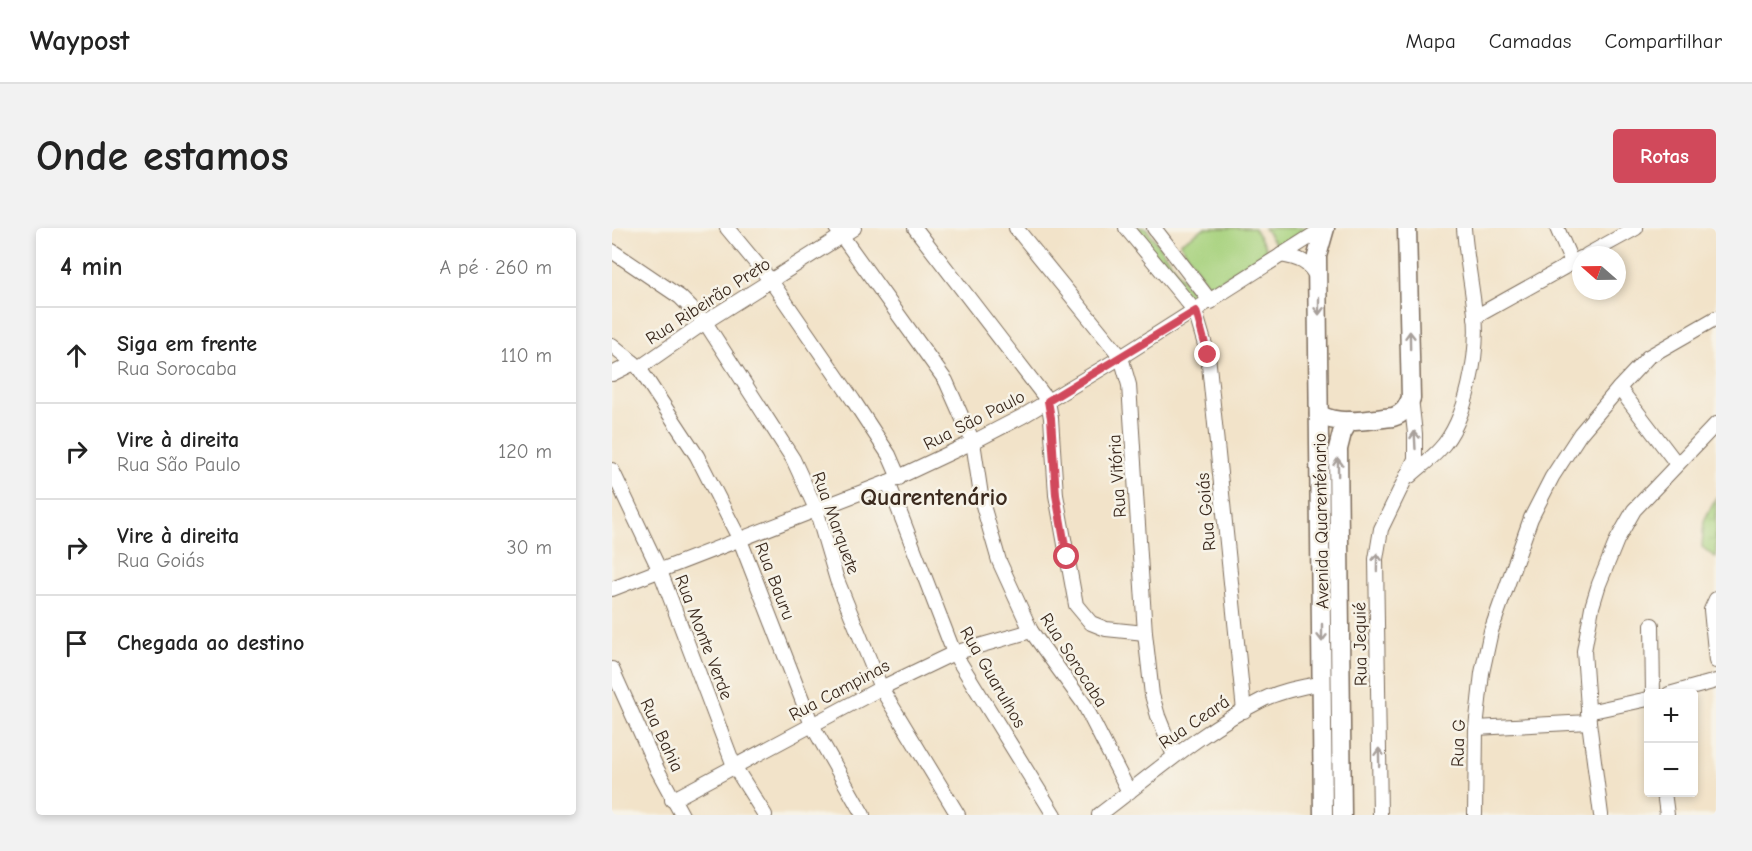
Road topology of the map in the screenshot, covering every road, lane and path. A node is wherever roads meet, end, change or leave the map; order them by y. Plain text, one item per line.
1 (727, 228) edge
2 (854, 228) edge
3 (915, 228) edge
4 (1016, 228) edge
5 (1126, 228) edge
6 (1154, 228) edge
7 (1324, 228) edge
8 (1407, 228) edge
9 (1464, 228) edge
10 (1557, 228) edge
11 (1636, 228) edge
12 (839, 232) edge
13 (1603, 246) edge
14 (612, 251) edge
15 (1572, 253) edge
16 (1281, 255) junction
17 (1572, 264) edge
18 (771, 281) junction
19 (1318, 282) junction
20 (1211, 302) junction
21 (1196, 311) junction
22 (1475, 317) junction
23 (1716, 318) edge
24 (705, 322) junction
25 (612, 345) edge
26 (1121, 357) junction
27 (636, 365) junction
28 (612, 374) edge
29 (1619, 388) junction
30 (1411, 398) junction
31 (1048, 401) junction
32 (1319, 414) junction
33 (1349, 421) junction
34 (1716, 424) edge
35 (973, 442) junction
36 (1677, 464) junction
37 (612, 470) edge
38 (893, 480) junction
39 (1406, 480) junction
40 (816, 509) junction
41 (740, 540) junction
42 (660, 571) junction
43 (612, 588) edge
44 (1716, 599) edge
45 (1652, 625) dead end
46 (1030, 631) junction
47 (1145, 633) junction
48 (954, 653) junction
49 (1716, 660) edge
50 (612, 669) edge
51 (1716, 681) edge
52 (1322, 683) junction
53 (881, 688) junction
54 (1653, 689) edge
55 (1685, 689) edge
56 (1644, 700) edge
57 (1244, 711) junction
58 (1588, 717) junction
59 (812, 725) junction
60 (1476, 728) junction
61 (1174, 756) junction
62 (734, 766) junction
63 (1129, 792) junction
64 (1665, 797) edge
65 (672, 800) junction
66 (681, 815) edge
67 (765, 815) edge
68 (863, 815) edge
69 (958, 815) edge
70 (1054, 815) edge
71 (1099, 815) edge
72 (1323, 815) edge
73 (1342, 815) edge
74 (1380, 815) edge
75 (1474, 815) edge
76 (1601, 815) edge
77 (1667, 815) edge

1 - 18 street, Rua Guarulhos
2 - 12 street, Rua Ribeirão Preto
3 - 31 street
4 - 26 street, Rua Vitória
5 - 21 street
6 - 20 street
7 - 16 street, Rua São Paulo
7 - 19 main road, Avenida Quarenténario
30 -> 8 main road
9 - 22 street
10 - 15 street
11 - 13 street
12 - 18 street, Rua Ribeirão Preto
12 - 35 street, Rua Sorocaba
14 - 24 street, Rua Marquete
16 - 19 street
16 - 20 street, Rua São Paulo
17 - 22 street
18 - 24 street, Rua Ribeirão Preto
18 - 38 street, Rua Guarulhos
19 -> 32 main road, Avenida Quarenténario
20 - 21 street, Rua São Paulo
21 - 26 street, Rua São Paulo
21 - 57 street, Rua Goiás
22 - 39 street
23 - 29 street, Rua G
24 - 27 street, Rua Ribeirão Preto
24 - 40 street, Rua Marquete
25 - 27 street, Rua Bauru
26 - 31 street, Rua São Paulo
26 - 47 street, Rua Vitória
27 - 28 street, Rua Ribeirão Preto
27 - 41 street, Rua Bauru
29 - 36 street
29 - 60 street, Rua G
30 - 33 main road
39 -> 30 street
31 - 35 street, Rua São Paulo
31 - 47 street, Rua Sorocaba
32 - 33 main road
32 -> 52 main road, Avenida Quarenténario
73 -> 33 main road
34 - 36 street
35 - 38 street, Rua São Paulo
35 - 46 street, Rua Sorocaba
36 - 58 street
37 - 42 street, Rua Monte Verde
38 - 40 street, Rua São Paulo
38 - 48 street, Rua Guarulhos
74 -> 39 street, Rua Jequié
40 - 41 street, Rua São Paulo
40 - 53 street, Rua Marquete
41 - 42 street, Rua São Paulo
41 - 59 street, Rua Bauru
42 - 43 street, Rua São Paulo
42 - 62 street, Rua Monte Verde
44 - 49 street
45 - 54 street
46 - 48 street, Rua Campinas
46 - 63 street, Rua Sorocaba
47 - 61 street, Rua Vitória
48 - 53 street, Rua Campinas
48 - 70 street, Rua Guarulhos
50 - 65 street, Rua Bahia
51 - 55 street
52 - 57 street, Rua Ceará
52 - 72 main road, Avenida Quarenténario
53 - 59 street, Rua Campinas
53 - 69 street, Rua Marquete
56 - 58 street
57 - 61 street, Rua Ceará
58 - 60 street
58 - 76 street
59 - 62 street, Rua Campinas
59 - 68 street, Rua Bauru
60 - 75 street, Rua G
61 - 63 street, Rua Ceará
62 - 65 street, Rua Campinas
62 - 67 street, Rua Monte Verde
63 - 71 street, Rua Ceará
64 - 77 street
65 - 66 street, Rua Bahia

